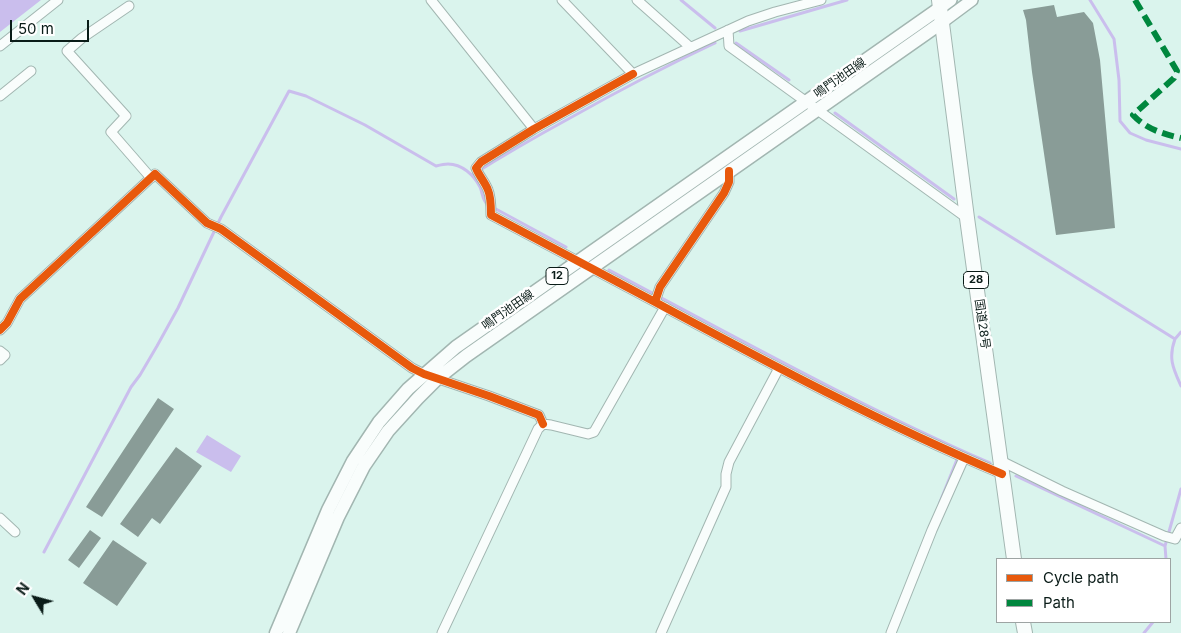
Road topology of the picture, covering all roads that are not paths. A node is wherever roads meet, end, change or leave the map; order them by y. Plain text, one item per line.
1 (58, 0) edge
2 (431, 0) edge
3 (562, 0) edge
4 (637, 0) edge
5 (820, 0) edge
6 (972, 0) edge
7 (943, 3) edge
8 (129, 6) dead end
9 (941, 23) junction
10 (728, 30) junction
11 (0, 46) edge
12 (690, 47) junction
13 (31, 71) dead end
14 (633, 74) junction
15 (0, 96) edge
16 (806, 102) junction
17 (817, 110) junction
18 (534, 129) junction
19 (730, 171) junction
20 (151, 178) junction
21 (967, 218) junction
22 (579, 261) junction
23 (591, 268) junction
24 (655, 300) junction
25 (665, 307) junction
26 (0, 330) edge
27 (0, 351) edge
28 (0, 360) edge
29 (780, 368) junction
30 (424, 374) junction
31 (438, 378) junction
32 (543, 424) junction
33 (960, 456) junction
34 (1001, 467) junction
35 (0, 518) edge
36 (1181, 528) edge
37 (15, 532) dead end
38 (1014, 558) edge
39 (276, 633) edge
40 (289, 633) edge
41 (442, 633) edge
42 (661, 633) edge
43 (891, 633) edge

1 - 11 street
2 - 18 street
3 - 14 street
4 - 12 street
5 - 10 street
6 - 9 main road
7 - 9 highway, 国道28号 / 28
7 - 16 main road, 鳴門池田線 / 12
8 - 20 street
9 - 17 main road, 鳴門池田線 / 12
9 - 21 highway, 国道28号 / 28
10 - 12 street
10 - 16 street
12 - 14 street
13 - 15 street
14 - 18 street
16 - 17 street
16 - 22 main road, 鳴門池田線 / 12
17 - 19 main road, 鳴門池田線 / 12
17 - 21 street
18 - 22 street
19 - 23 main road, 鳴門池田線 / 12
19 - 24 street
20 - 26 street
20 - 30 street
21 - 34 highway, 国道28号 / 28
22 - 23 street
22 - 30 main road, 鳴門池田線 / 12
23 - 24 street
23 - 31 main road, 鳴門池田線 / 12
24 - 25 street
25 - 29 street
25 - 32 street
27 - 28 street
29 - 33 street
29 - 42 street
30 - 31 street
30 - 39 main road, 鳴門池田線 / 12
31 - 32 street
31 - 40 main road, 鳴門池田線 / 12
32 - 41 street
33 - 34 street
33 - 43 street
34 - 36 street
34 - 38 highway, 国道28号 / 28
35 - 37 street

